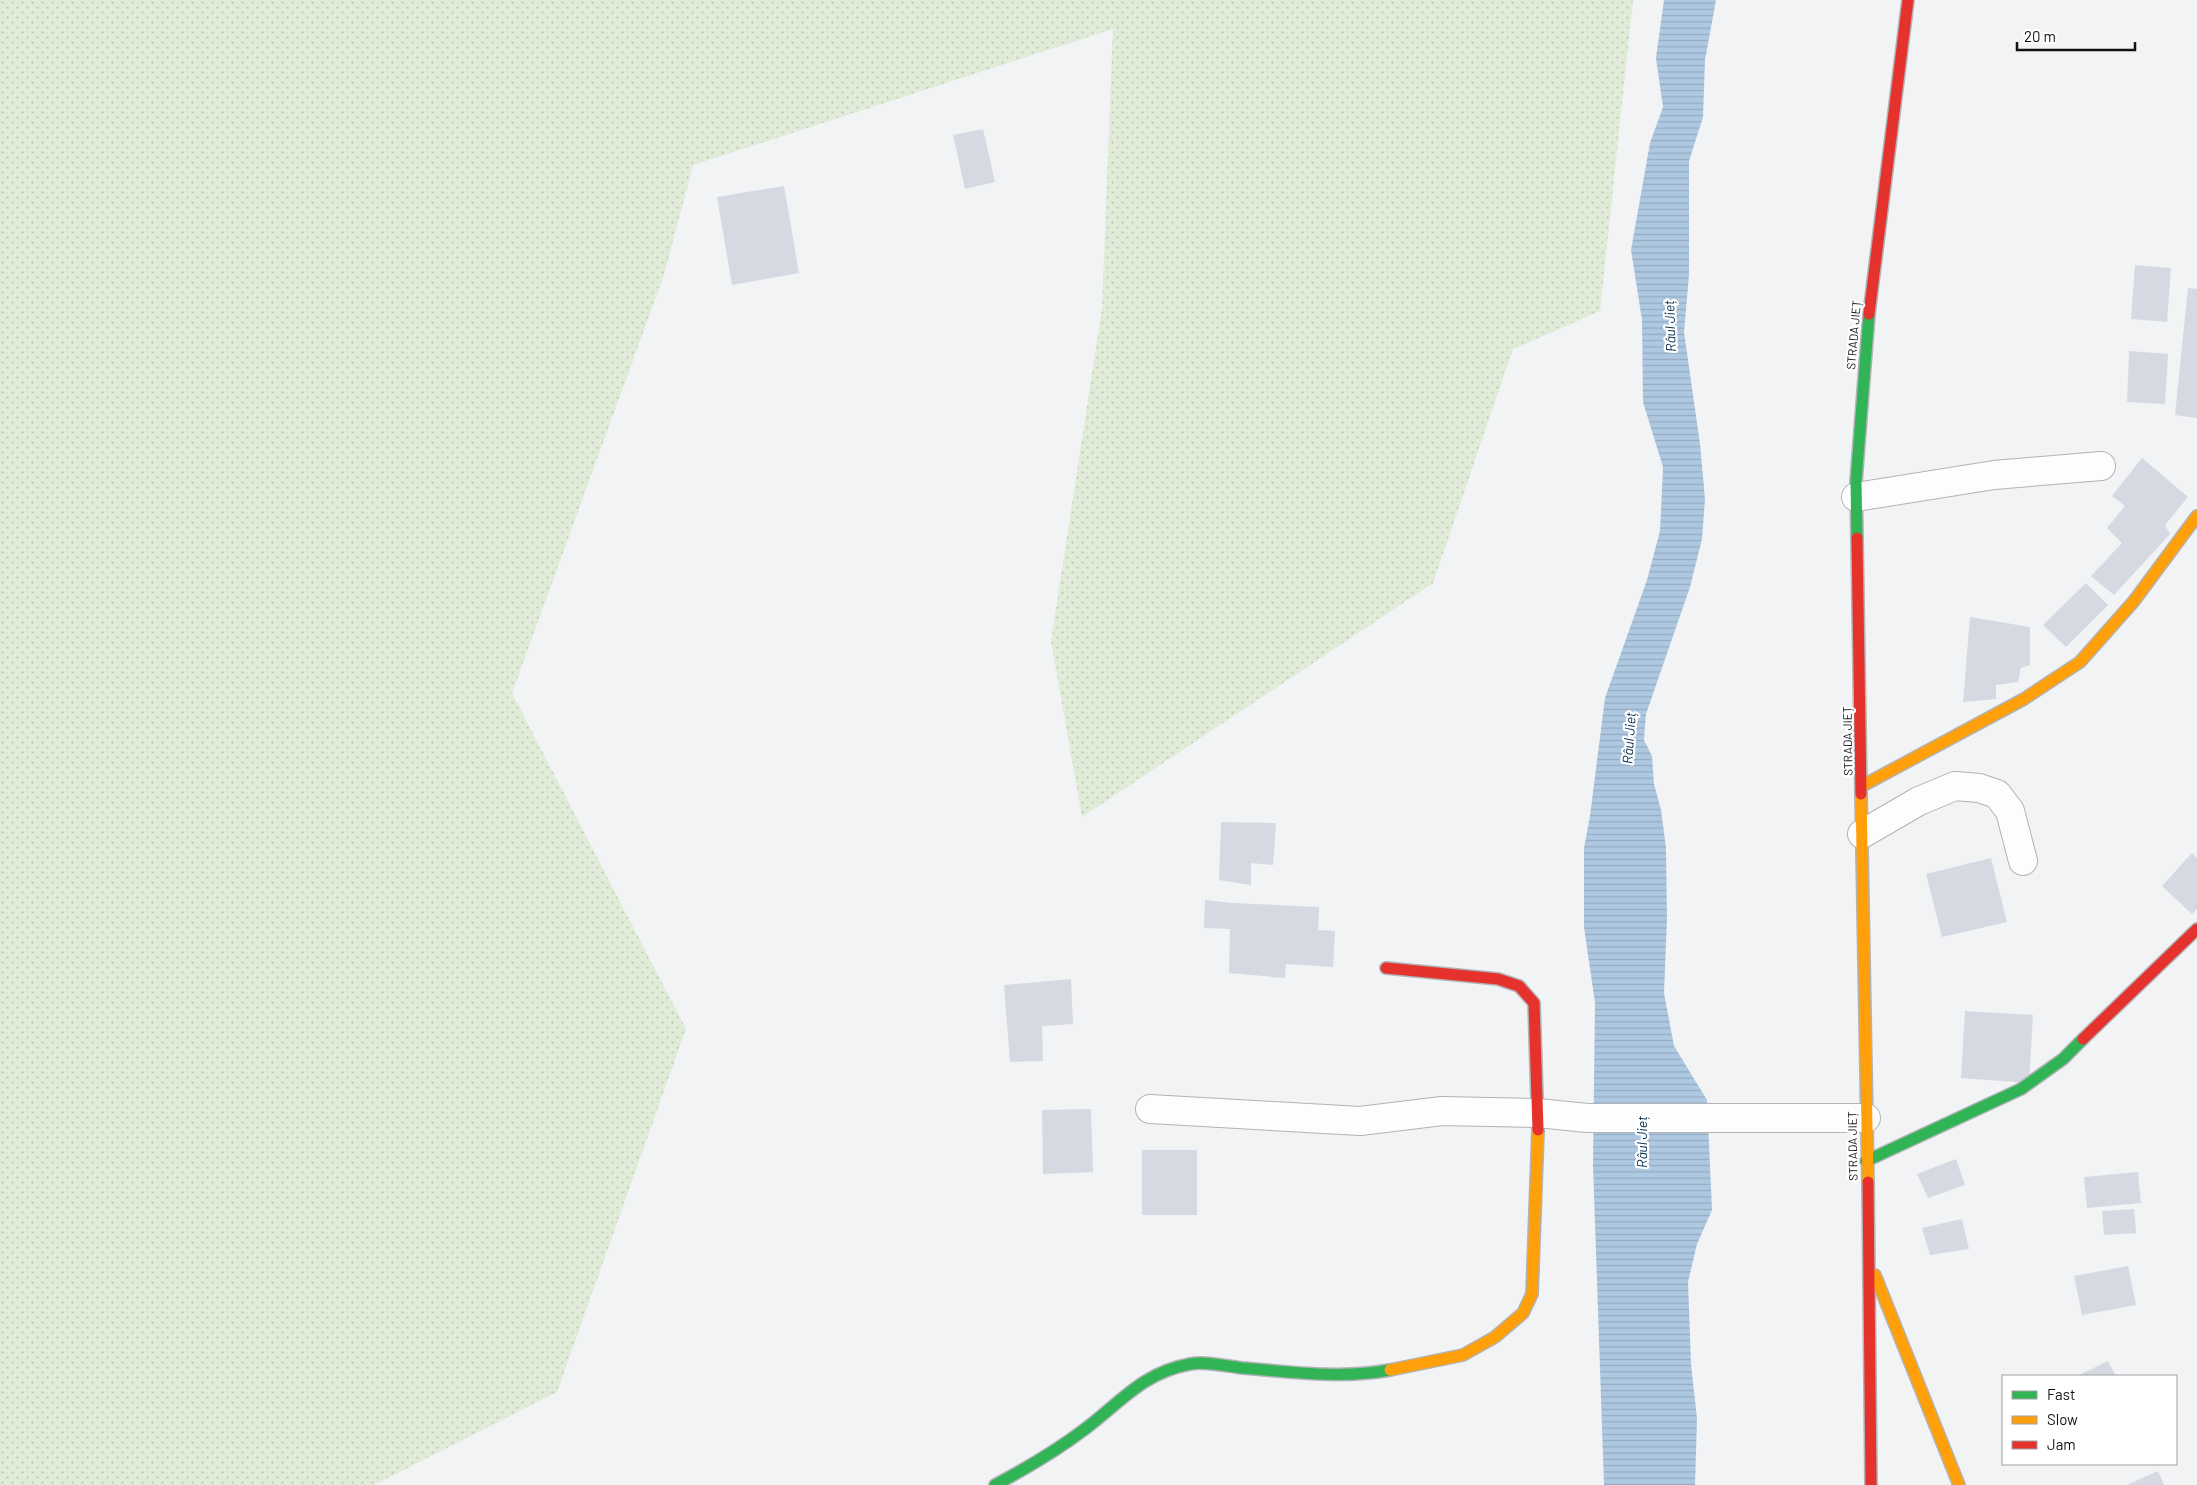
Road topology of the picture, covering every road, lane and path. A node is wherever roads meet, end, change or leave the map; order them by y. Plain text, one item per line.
1 (1908, 0) edge
2 (2101, 466) dead end
3 (1856, 497) junction
4 (2197, 516) edge
5 (1862, 786) junction
6 (1862, 834) junction
7 (2023, 861) dead end
8 (2197, 929) edge
9 (1386, 968) dead end
10 (1150, 1109) dead end
11 (1538, 1113) junction
12 (1866, 1118) junction
13 (1866, 1161) junction
14 (1869, 1262) junction
15 (995, 1485) edge
16 (1871, 1485) edge
17 (1959, 1485) edge

1 - 3 street, STRADA JIEȚ
2 - 3 street
3 - 5 street, STRADA JIEȚ
4 - 5 street
5 - 6 street, STRADA JIEȚ
6 - 7 street
6 - 12 street, STRADA JIEȚ
8 - 13 street
9 - 11 street
10 - 11 street
11 - 12 street
11 - 15 street
12 - 13 street, STRADA JIEȚ
13 - 14 street, STRADA JIEȚ
14 - 16 street, STRADA JIEȚ
14 - 17 street

